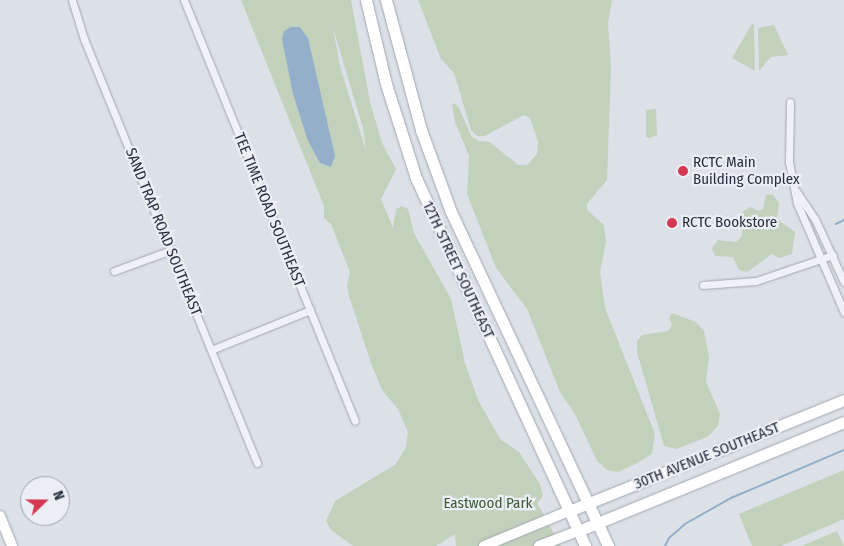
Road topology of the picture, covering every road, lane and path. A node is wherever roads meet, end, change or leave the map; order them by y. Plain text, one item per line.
1 (72, 0) edge
2 (184, 0) edge
3 (366, 0) edge
4 (386, 0) edge
5 (790, 102) dead end
6 (794, 189) junction
7 (171, 250) junction
8 (833, 255) junction
9 (823, 259) junction
10 (114, 271) dead end
11 (844, 282) edge
12 (703, 285) dead end
13 (310, 310) junction
14 (844, 312) edge
15 (211, 350) junction
16 (844, 400) edge
17 (355, 421) dead end
18 (844, 422) edge
19 (257, 463) dead end
20 (588, 504) junction
21 (569, 511) junction
22 (0, 516) edge
23 (597, 522) junction
24 (578, 531) junction
25 (12, 546) edge
26 (484, 546) edge
27 (539, 546) edge
28 (585, 546) edge
29 (608, 546) edge

1 - 7 street, SAND TRAP ROAD SOUTHEAST
2 - 13 street, TEE TIME ROAD SOUTHEAST
3 - 21 main road, 12TH STREET SOUTHEAST
4 - 20 main road, 12TH STREET SOUTHEAST
5 - 6 street
6 - 8 street
6 - 9 street
7 - 10 street
7 - 15 street, SAND TRAP ROAD SOUTHEAST
8 - 9 street
8 - 11 street
9 - 12 street
9 - 14 street
13 - 15 street
13 - 17 street, TEE TIME ROAD SOUTHEAST
15 - 19 street, SAND TRAP ROAD SOUTHEAST
16 - 20 main road, 30TH AVENUE SOUTHEAST
18 - 23 main road, 30TH AVENUE SOUTHEAST
20 - 21 main road, 30TH AVENUE SOUTHEAST
20 - 23 main road, 12TH STREET SOUTHEAST
21 - 24 main road, 12TH STREET SOUTHEAST
21 - 26 street
22 - 25 street
23 - 24 main road, 30TH AVENUE SOUTHEAST
23 - 29 main road, 12TH STREET SOUTHEAST
24 - 27 street
24 - 28 main road, 12TH STREET SOUTHEAST

